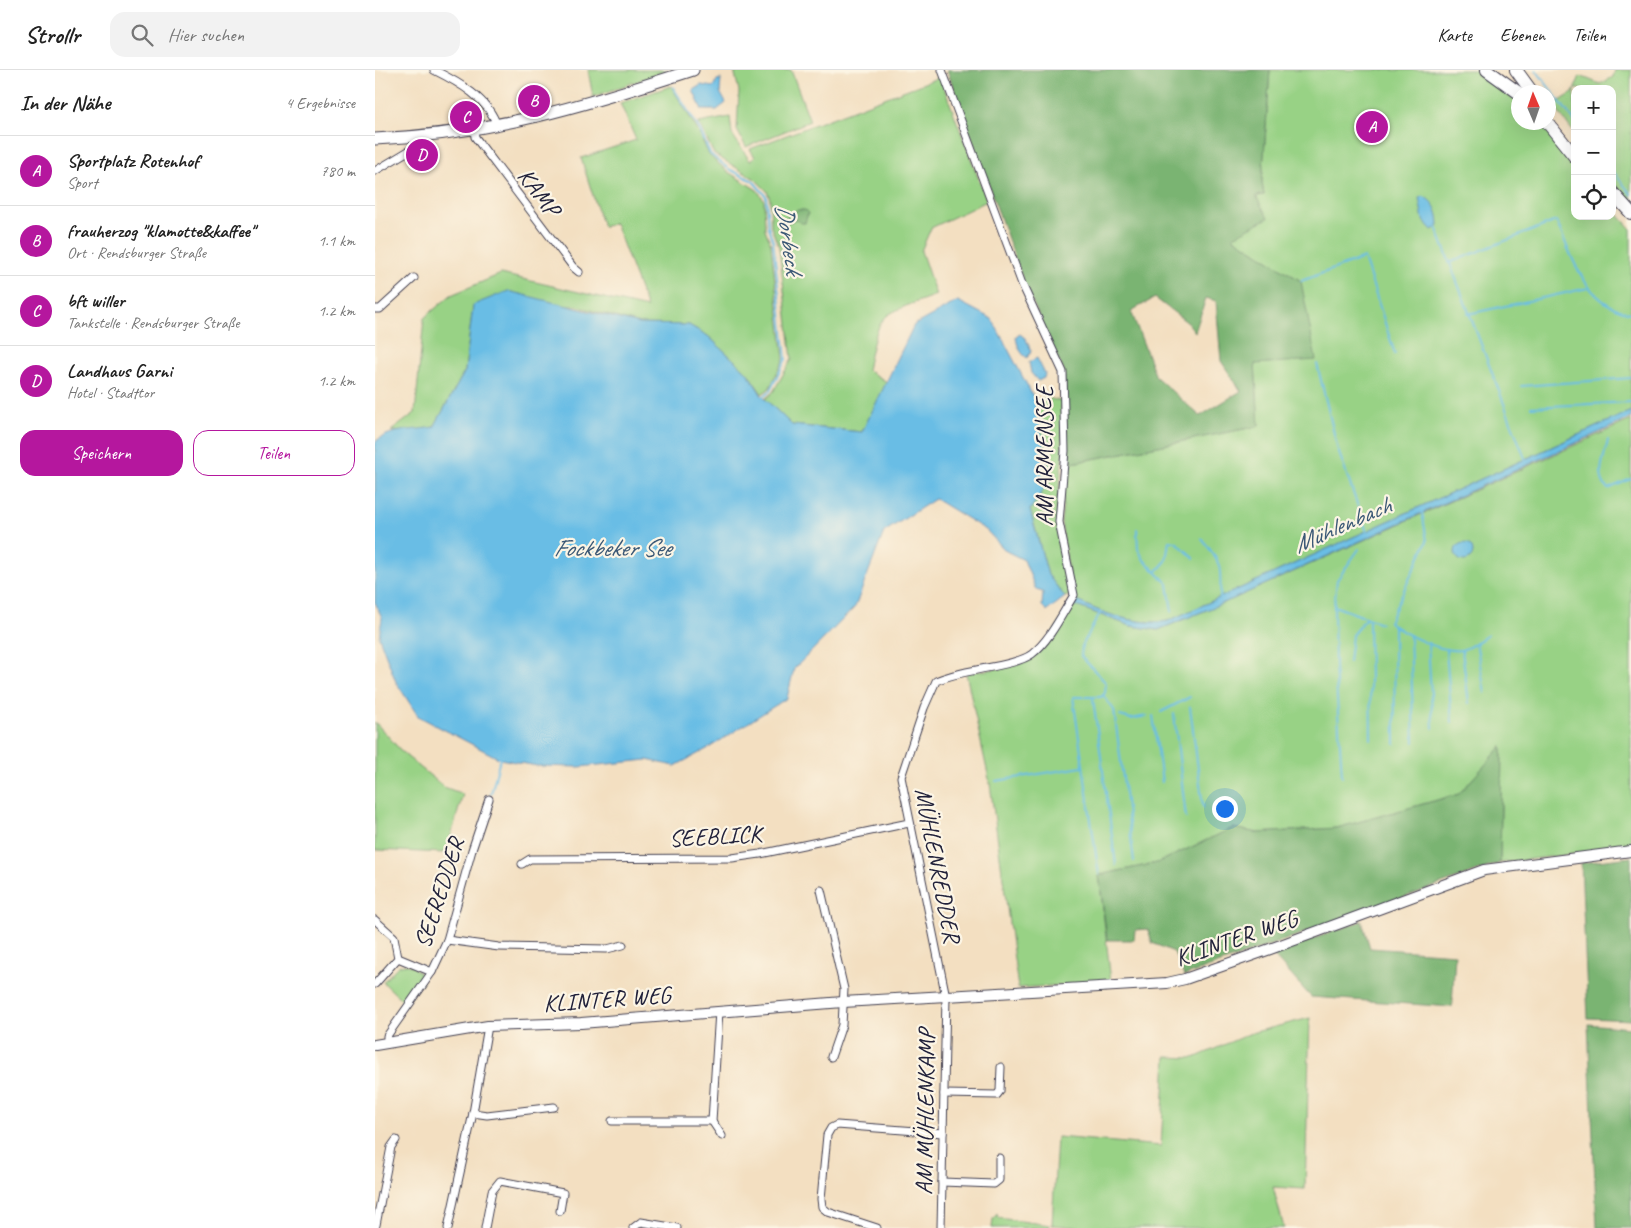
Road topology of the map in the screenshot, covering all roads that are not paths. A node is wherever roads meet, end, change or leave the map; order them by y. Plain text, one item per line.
1 (434, 70) edge
2 (693, 70) edge
3 (942, 70) edge
4 (1487, 70) edge
5 (1511, 70) edge
6 (1516, 70) edge
7 (1522, 70) edge
8 (680, 72) edge
9 (1522, 85) edge
10 (1528, 85) edge
11 (1530, 85) edge
12 (1511, 87) edge
13 (1556, 120) edge
14 (497, 126) junction
15 (474, 130) junction
16 (1553, 130) edge
17 (375, 139) edge
18 (1571, 139) edge
19 (415, 148) dead end
20 (1571, 152) edge
21 (375, 171) edge
22 (1616, 197) edge
23 (1616, 207) edge
24 (1631, 214) edge
25 (1631, 224) edge
26 (579, 272) dead end
27 (414, 278) dead end
28 (375, 309) edge
29 (932, 686) joint
30 (489, 799) dead end
31 (909, 823) junction
32 (1631, 851) edge
33 (522, 864) dead end
34 (821, 890) dead end
35 (375, 920) edge
36 (447, 940) junction
37 (623, 945) dead end
38 (398, 958) junction
39 (432, 972) junction
40 (375, 984) edge
41 (946, 997) junction
42 (843, 1002) junction
43 (719, 1011) junction
44 (488, 1026) junction
45 (387, 1044) junction
46 (375, 1045) edge
47 (831, 1057) dead end
48 (1001, 1067) dead end
49 (944, 1094) junction
50 (554, 1107) dead end
51 (473, 1113) junction
52 (612, 1121) dead end
53 (712, 1121) junction
54 (943, 1133) junction
55 (722, 1136) dead end
56 (396, 1140) dead end
57 (999, 1158) dead end
58 (942, 1182) junction
59 (560, 1211) dead end
60 (378, 1226) edge
61 (448, 1228) edge
62 (485, 1228) edge
63 (633, 1228) edge
64 (677, 1228) edge
65 (876, 1228) edge
66 (941, 1228) edge

1 - 14 street
2 - 8 main road
3 - 29 street, AM ARMENSEE
4 - 12 highway
5 - 9 highway
6 - 10 highway
7 - 11 highway
8 - 14 main road
13 - 18 highway
14 - 15 main road
15 - 17 main road
15 - 26 street, KAMP
16 - 20 highway
19 - 21 street
22 - 24 highway
23 - 25 highway
27 - 28 street
29 - 31 street, MÜHLENREDDER
30 - 36 street, SEEREDDER
31 - 33 street, SEEBLICK
31 - 41 street, MÜHLENREDDER
32 - 41 street, KLINTER WEG
34 - 42 street
35 - 38 street
36 - 37 street
36 - 39 street, SEEREDDER
38 - 39 street
38 - 40 street
39 - 45 street, SEEREDDER
41 - 42 street, KLINTER WEG
41 - 49 street, AM MÜHLENKAMP
42 - 43 street, KLINTER WEG
42 - 47 street
43 - 44 street, KLINTER WEG
43 - 53 street
44 - 45 street, KLINTER WEG
44 - 51 street
45 - 46 street, KLINTER WEG
48 - 49 street
49 - 54 street, AM MÜHLENKAMP
50 - 51 street
51 - 61 street
52 - 53 street
53 - 55 street
54 - 58 street, AM MÜHLENKAMP
54 - 65 street
56 - 60 street
57 - 58 street
58 - 66 street, AM MÜHLENKAMP
59 - 62 street
63 - 64 street

